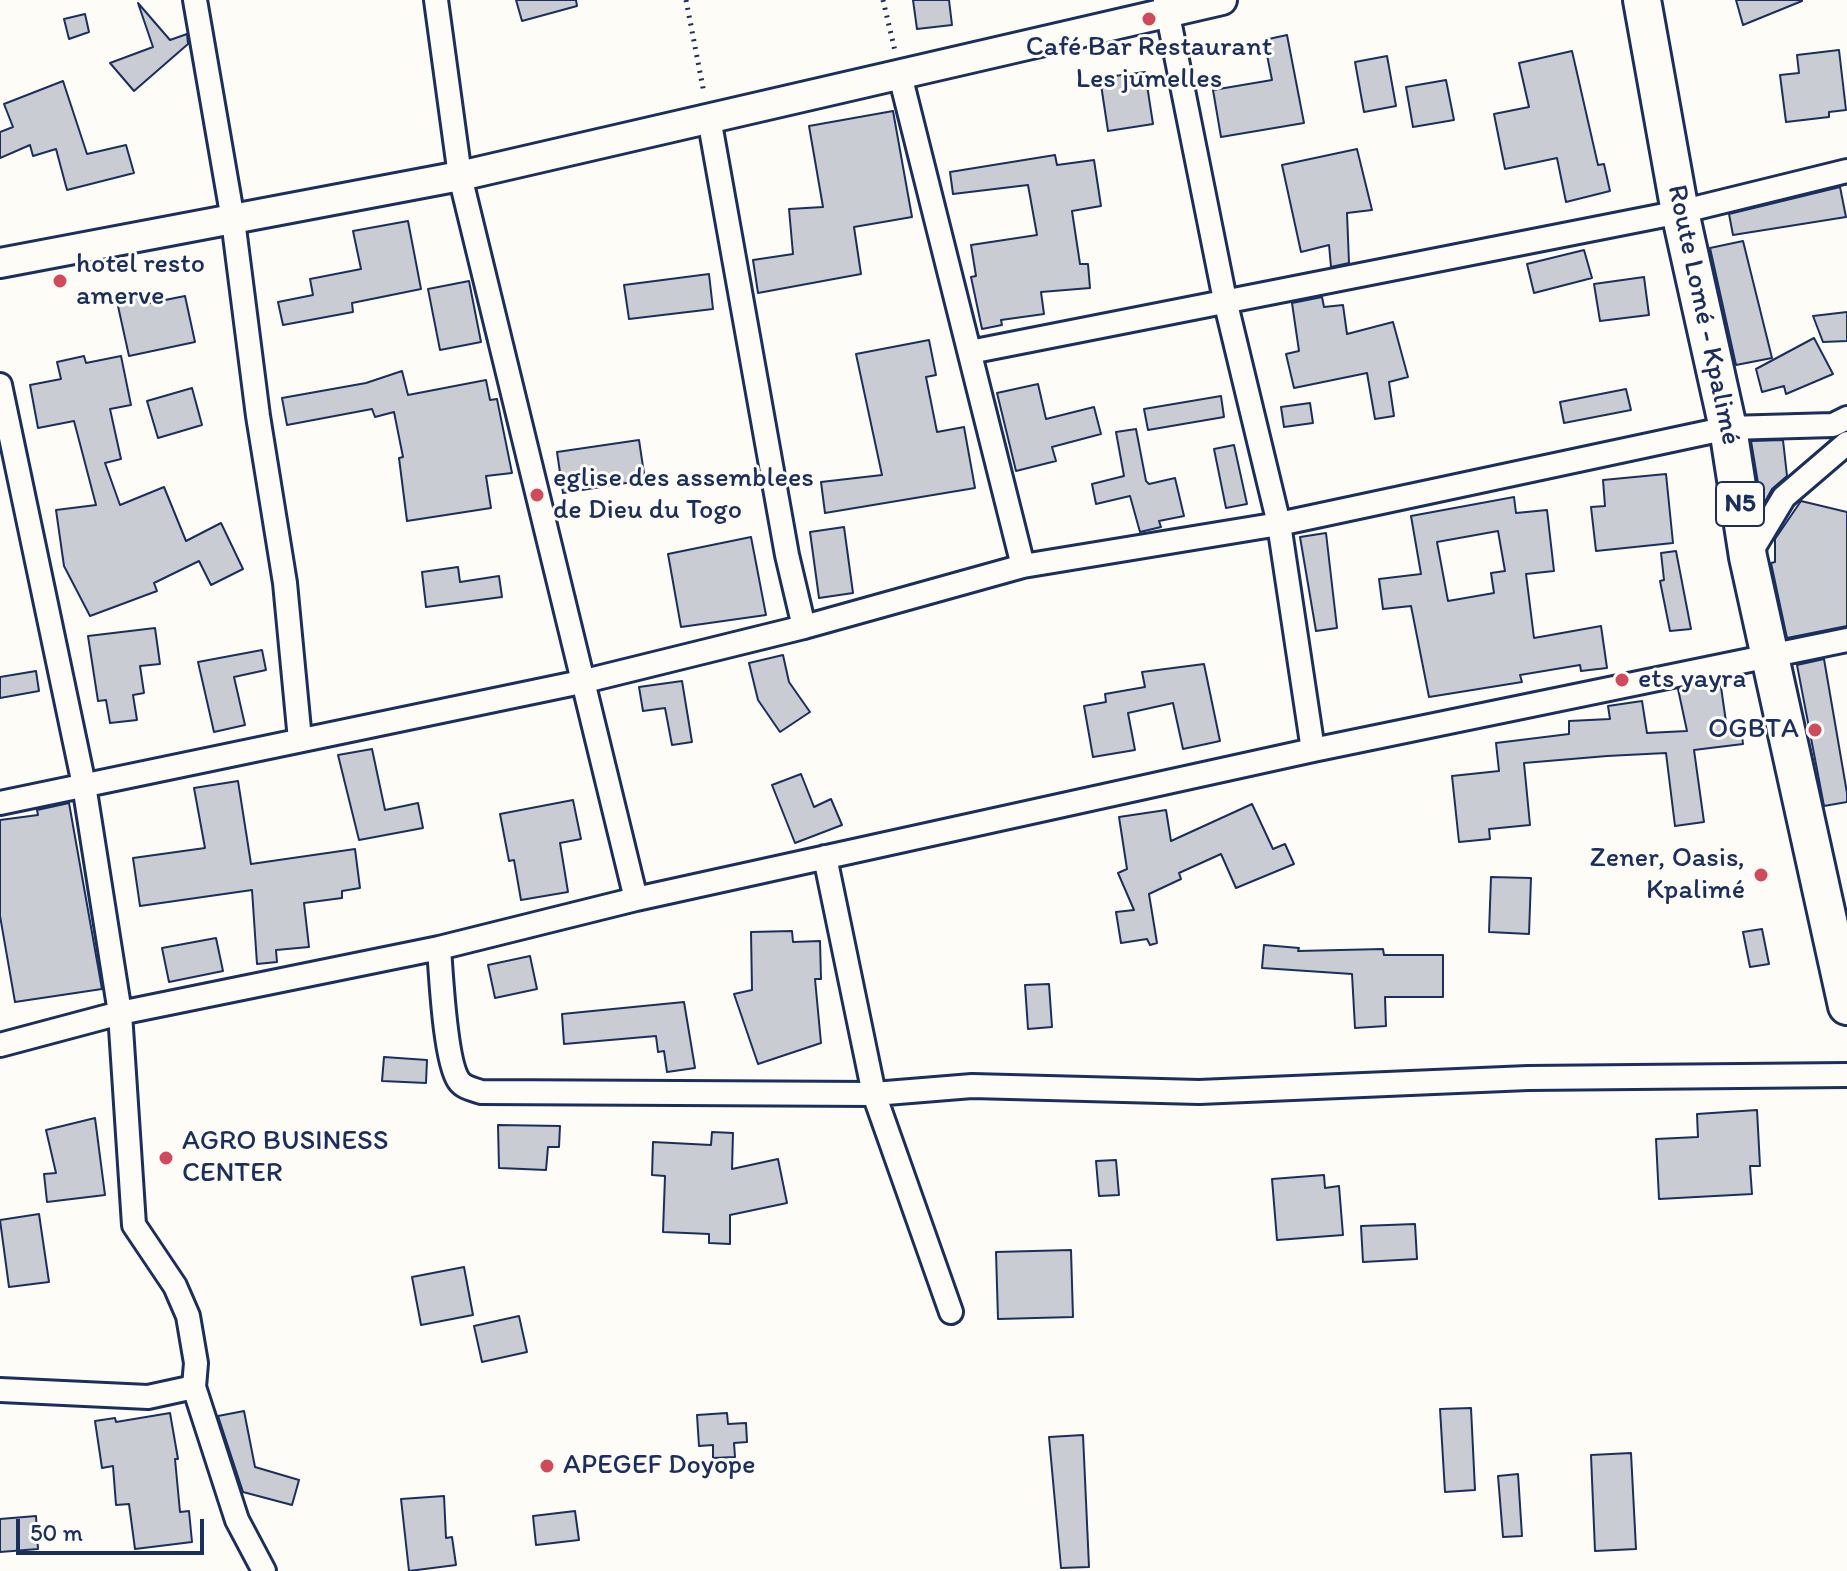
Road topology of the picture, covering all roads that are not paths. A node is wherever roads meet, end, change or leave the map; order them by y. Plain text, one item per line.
1 (195, 0) edge
2 (436, 0) edge
3 (1222, 0) edge
4 (1642, 0) edge
5 (1166, 7) edge
6 (900, 75) junction
7 (709, 118) junction
8 (1847, 171) edge
9 (460, 176) junction
10 (1680, 212) junction
11 (233, 220) junction
12 (0, 263) edge
13 (1225, 300) junction
14 (970, 352) junction
15 (0, 385) edge
16 (1847, 418) edge
17 (1728, 428) junction
18 (1847, 443) edge
19 (1279, 524) junction
20 (1748, 557) junction
21 (1023, 566) junction
22 (804, 627) junction
23 (1847, 640) edge
24 (1770, 656) junction
25 (581, 682) junction
26 (300, 740) junction
27 (1313, 750) junction
28 (84, 785) junction
29 (0, 803) edge
30 (825, 857) junction
31 (636, 899) junction
32 (1840, 939) edge
33 (439, 948) junction
34 (1847, 1006) edge
35 (120, 1013) junction
36 (0, 1045) edge
37 (1847, 1075) edge
38 (874, 1094) junction
39 (951, 1312) dead end
40 (194, 1387) junction
41 (0, 1390) edge
42 (264, 1571) edge

1 - 11 street
2 - 9 street
3 - 5 street
4 - 10 main road, Route Lomé - Kpalimé / N5
5 - 6 street
5 - 13 street
6 - 7 street
6 - 14 street
7 - 9 street
7 - 22 street
8 - 10 street
9 - 11 street
9 - 25 street
10 - 13 street
10 - 17 main road, Route Lomé - Kpalimé / N5
11 - 12 street
11 - 26 street
13 - 14 street
13 - 19 street
14 - 21 street
15 - 28 street
16 - 17 street
17 - 19 street
17 - 20 main road, Route Lomé - Kpalimé / N5
18 - 20 street
19 - 21 street
19 - 27 street
20 - 24 main road, Route Lomé - Kpalimé / N5
21 - 22 street
22 - 25 street
23 - 24 street
24 - 27 street
24 - 32 main road, Route Lomé - Kpalimé / N5
25 - 26 street
25 - 31 street
26 - 28 street
27 - 30 street
28 - 29 street
28 - 35 street
30 - 31 street
30 - 38 street
31 - 33 street
32 - 34 main road, Route Lomé - Kpalimé / N5
33 - 35 street
33 - 38 street
35 - 36 street
35 - 40 street
37 - 38 street
38 - 39 street
40 - 41 street
40 - 42 street

